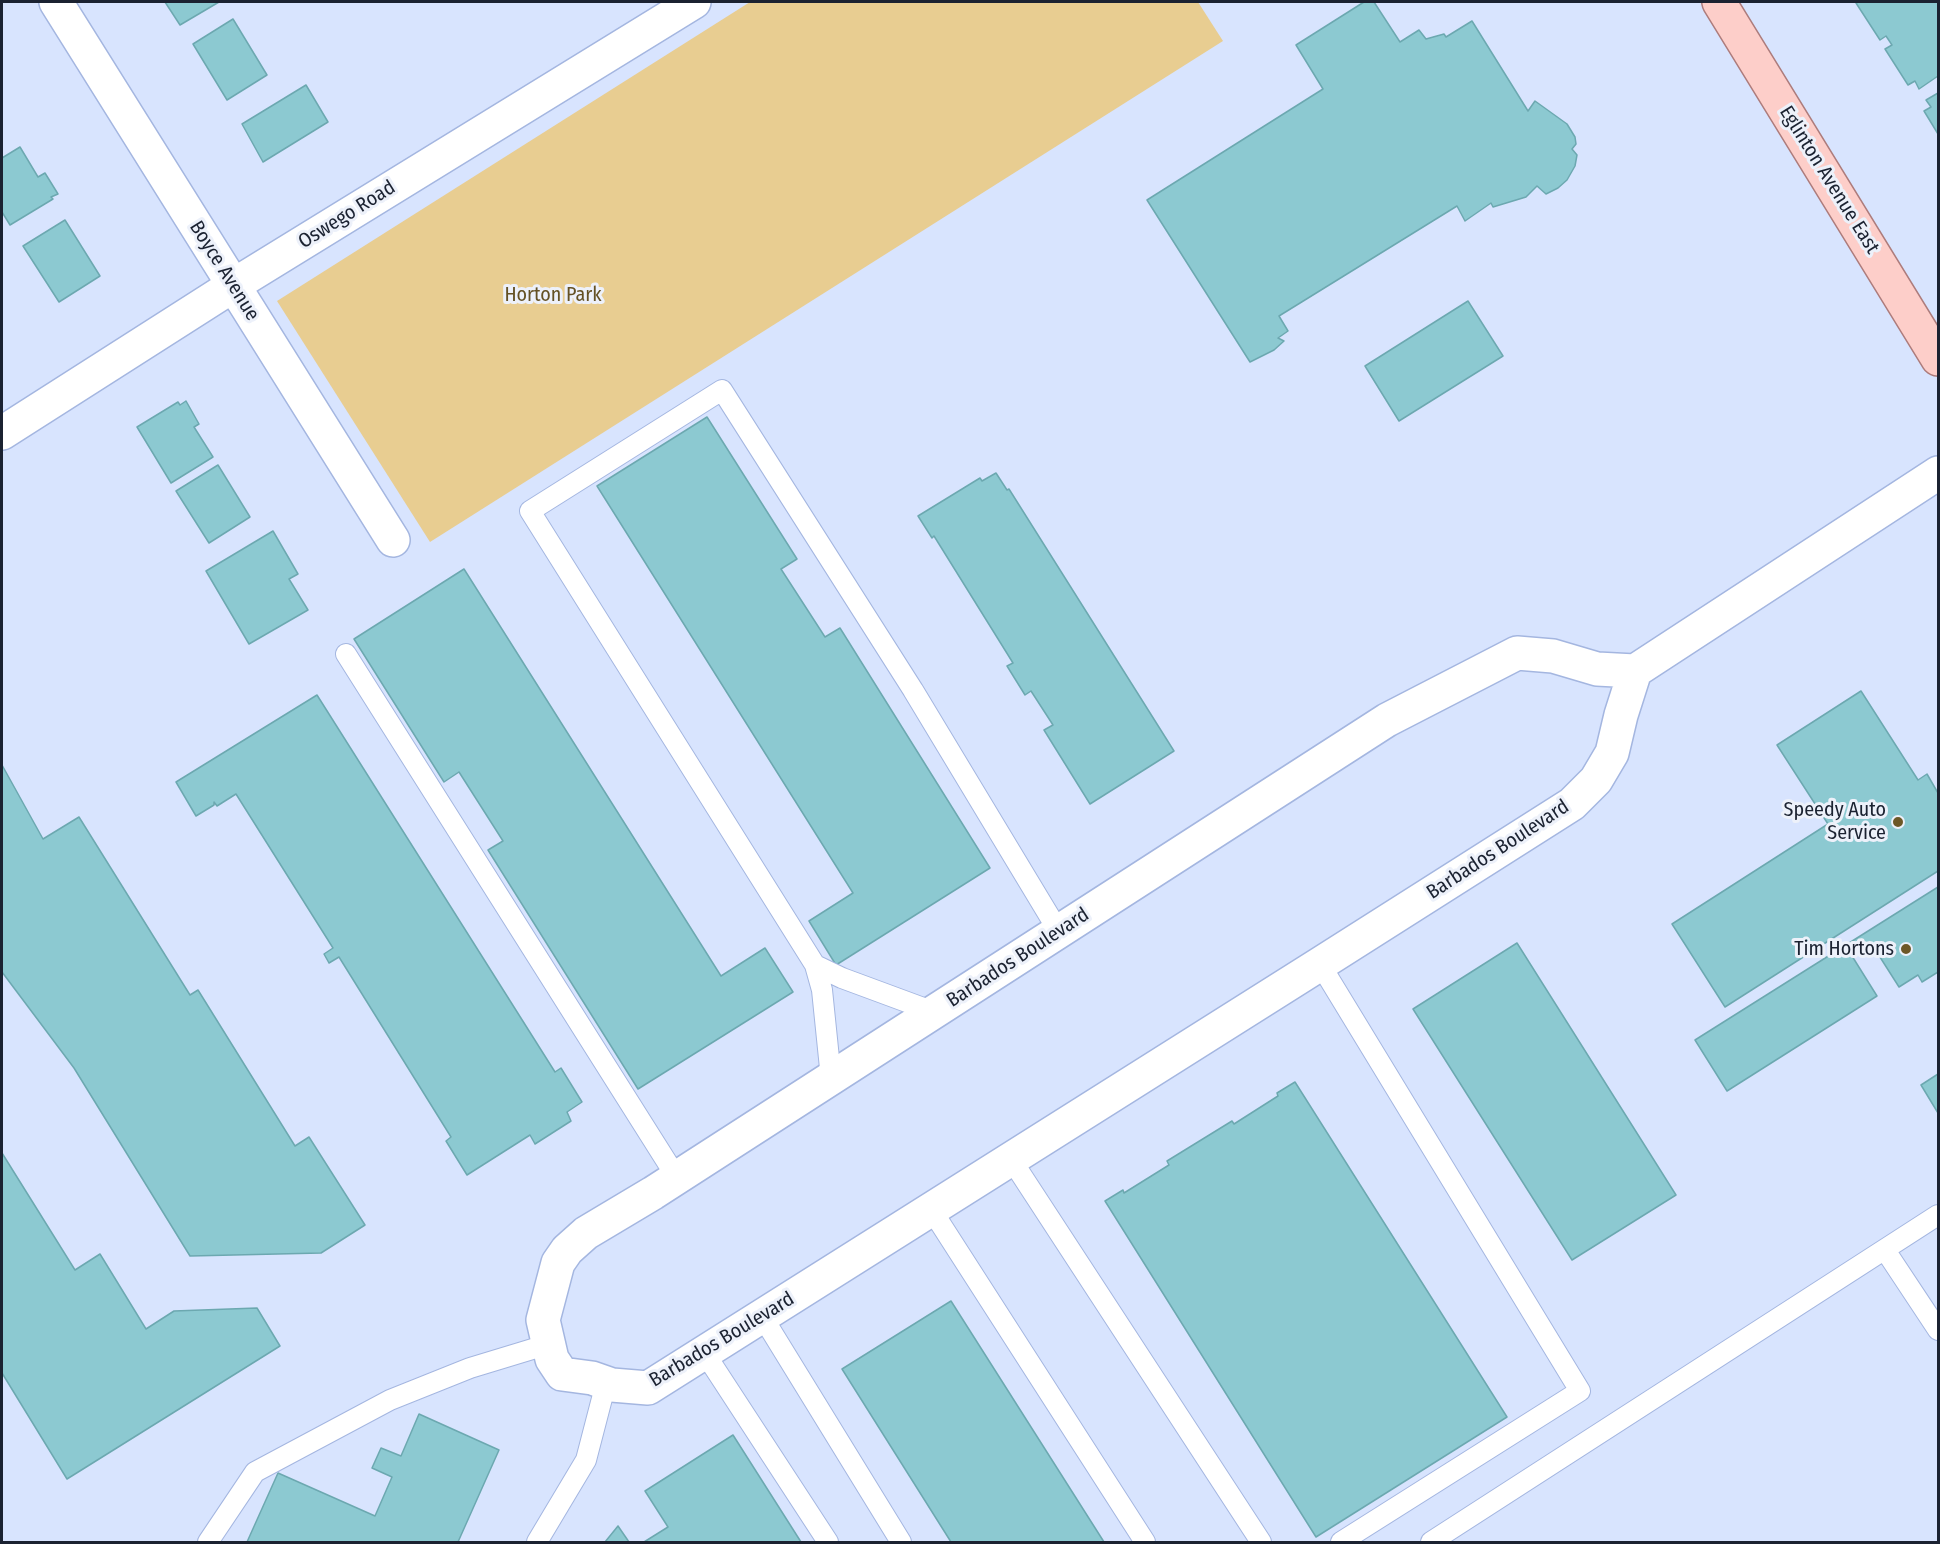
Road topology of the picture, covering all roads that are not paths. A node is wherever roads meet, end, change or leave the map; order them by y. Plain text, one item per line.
1 (56, 2) edge
2 (694, 2) edge
3 (1719, 2) edge
4 (234, 285) junction
5 (1938, 359) edge
6 (2, 433) edge
7 (1938, 472) edge
8 (393, 540) dead end
9 (346, 654) dead end
10 (1635, 671) junction
11 (1059, 932) junction
12 (1320, 964) junction
13 (816, 965) junction
14 (934, 1012) junction
15 (831, 1078) junction
16 (1011, 1159) junction
17 (677, 1178) junction
18 (932, 1209) junction
19 (1938, 1215) edge
20 (1885, 1250) junction
21 (762, 1316) junction
22 (1938, 1330) edge
23 (549, 1344) junction
24 (704, 1352) junction
25 (606, 1383) junction
26 (208, 1542) edge
27 (537, 1542) edge
28 (828, 1542) edge
29 (901, 1542) edge
30 (1144, 1542) edge
31 (1261, 1542) edge
32 (1341, 1542) edge
33 (1431, 1542) edge

1 - 4 street, Boyce Avenue
2 - 4 street, Oswego Road
3 - 5 main road, Eglinton Avenue East
4 - 6 street, Oswego Road
4 - 8 street, Boyce Avenue
7 - 10 street
9 - 17 lane
10 - 11 street, Barbados Boulevard
10 - 12 street, Barbados Boulevard
11 - 13 lane
11 - 14 street, Barbados Boulevard
12 - 16 street, Barbados Boulevard
12 - 32 lane
13 - 14 lane
13 - 15 lane
14 - 15 street, Barbados Boulevard
15 - 17 street, Barbados Boulevard
16 - 18 street, Barbados Boulevard
16 - 31 lane
17 - 23 street, Barbados Boulevard
18 - 21 street, Barbados Boulevard
18 - 30 lane
19 - 20 lane
20 - 22 lane
20 - 33 lane
21 - 24 street, Barbados Boulevard
21 - 29 lane
23 - 25 street, Barbados Boulevard
23 - 26 lane
24 - 25 street, Barbados Boulevard
24 - 28 lane
25 - 27 lane

